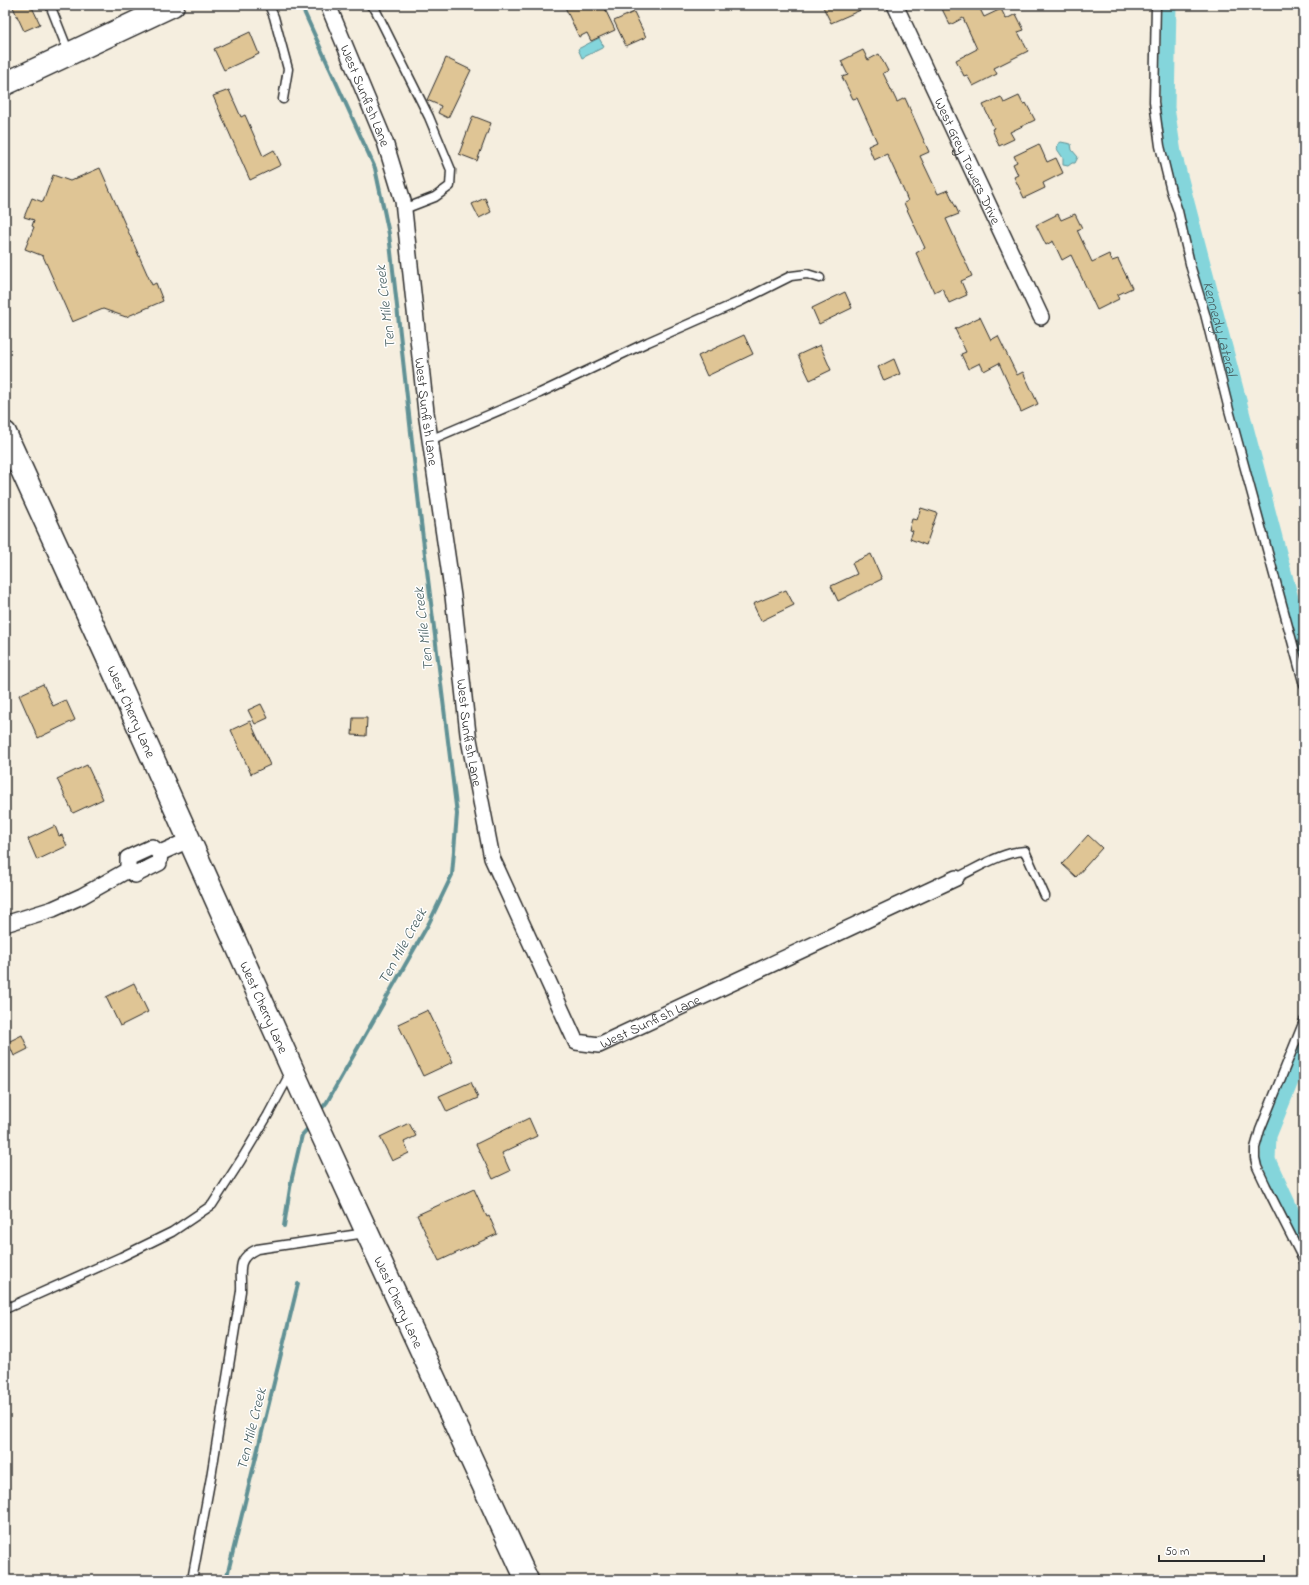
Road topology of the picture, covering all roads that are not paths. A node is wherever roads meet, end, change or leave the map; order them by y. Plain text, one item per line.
1 (50, 5) edge
2 (269, 5) edge
3 (328, 5) edge
4 (370, 5) edge
5 (895, 5) edge
6 (1156, 5) edge
7 (163, 7) edge
8 (70, 54) junction
9 (5, 84) edge
10 (283, 99) dead end
11 (404, 209) junction
12 (820, 278) dead end
13 (1041, 317) dead end
14 (430, 440) junction
15 (8, 447) edge
16 (1304, 685) edge
17 (189, 840) junction
18 (956, 878) joint
19 (1045, 896) dead end
20 (5, 924) edge
21 (1304, 1022) edge
22 (292, 1070) junction
23 (367, 1233) junction
24 (1304, 1261) edge
25 (5, 1310) edge
26 (192, 1580) edge
27 (527, 1580) edge

1 - 8 lane
2 - 10 lane
3 - 11 street, West Sunfish Lane
4 - 11 lane
5 - 13 street, West Grey Towers Drive
6 - 16 lane
7 - 8 main road
8 - 9 main road
11 - 14 street, West Sunfish Lane
12 - 14 lane
14 - 18 street, West Sunfish Lane
15 - 17 main road, West Cherry Lane
17 - 20 street
17 - 22 main road, West Cherry Lane
18 - 19 lane
21 - 24 lane
22 - 23 main road, West Cherry Lane
22 - 25 lane
23 - 26 lane
23 - 27 main road, West Cherry Lane

